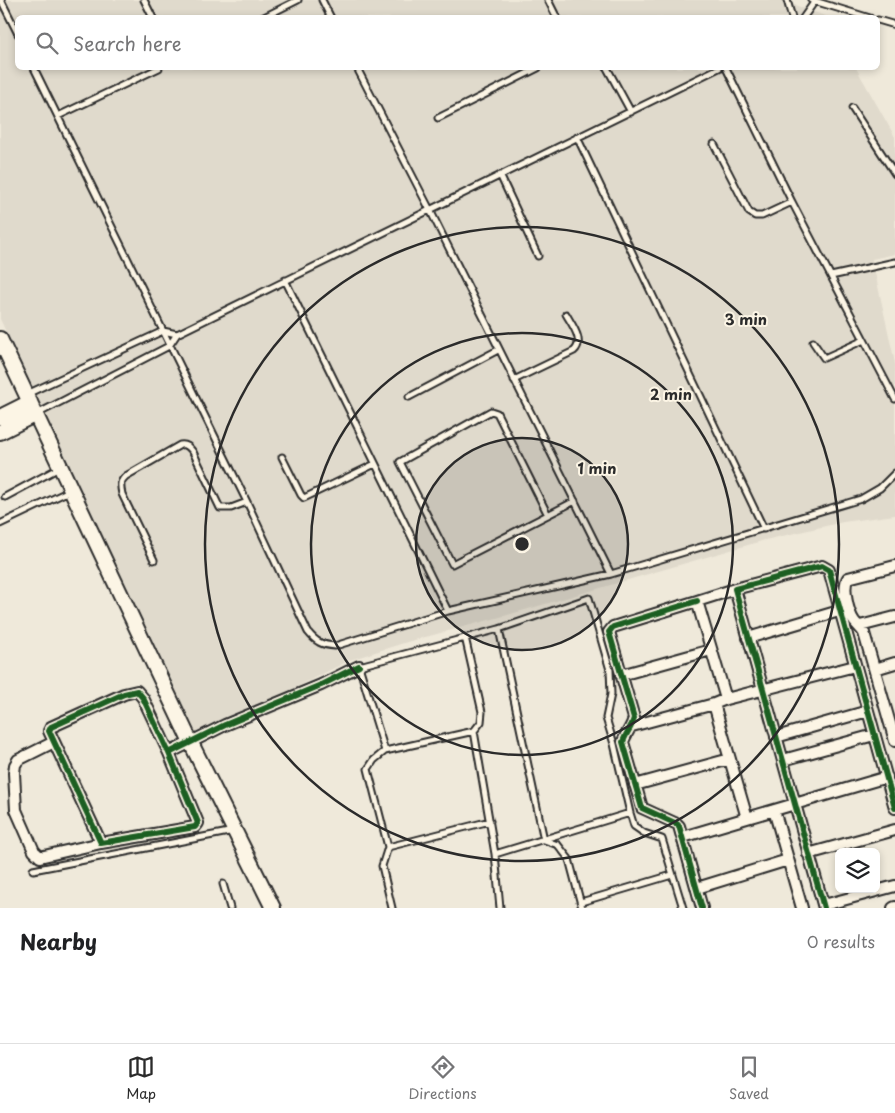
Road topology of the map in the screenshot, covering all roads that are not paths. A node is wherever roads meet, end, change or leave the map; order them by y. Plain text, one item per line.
1 (1, 0) edge
2 (144, 0) edge
3 (298, 0) edge
4 (322, 0) edge
5 (548, 0) edge
6 (787, 0) edge
7 (813, 1) edge
8 (150, 15) edge
9 (268, 15) edge
10 (330, 15) edge
11 (556, 15) edge
12 (791, 15) edge
13 (805, 15) edge
14 (860, 15) edge
15 (880, 21) edge
16 (895, 25) edge
17 (15, 28) edge
18 (35, 70) edge
19 (155, 70) edge
20 (358, 70) edge
21 (534, 70) edge
22 (608, 70) edge
23 (715, 70) edge
24 (727, 70) edge
25 (852, 108) dead end
26 (631, 112) junction
27 (58, 116) junction
28 (438, 118) dead end
29 (577, 137) junction
30 (714, 144) dead end
31 (895, 174) edge
32 (500, 175) junction
33 (792, 202) junction
34 (430, 210) junction
35 (538, 256) dead end
36 (895, 262) edge
37 (831, 276) junction
38 (285, 280) junction
39 (566, 314) dead end
40 (163, 331) junction
41 (177, 334) junction
42 (0, 339) edge
43 (864, 340) junction
44 (813, 342) dead end
45 (170, 346) junction
46 (498, 350) junction
47 (514, 380) junction
48 (409, 397) dead end
49 (895, 399) edge
50 (31, 404) junction
51 (0, 417) edge
52 (0, 432) edge
53 (282, 457) dead end
54 (376, 464) junction
55 (61, 467) junction
56 (895, 473) edge
57 (72, 490) junction
58 (5, 497) dead end
59 (575, 501) junction
60 (247, 502) junction
61 (548, 515) junction
62 (0, 524) edge
63 (764, 529) junction
64 (154, 560) dead end
65 (895, 566) edge
66 (611, 574) junction
67 (735, 589) junction
68 (697, 601) junction
69 (448, 611) junction
70 (839, 611) junction
71 (895, 617) edge
72 (860, 626) junction
73 (498, 629) junction
74 (465, 637) junction
75 (748, 638) junction
76 (711, 650) junction
77 (895, 664) edge
78 (359, 666) junction
79 (855, 666) junction
80 (875, 669) junction
81 (621, 675) junction
82 (763, 689) junction
83 (726, 699) junction
84 (714, 704) junction
85 (868, 711) junction
86 (892, 716) edge
87 (632, 726) junction
88 (474, 731) junction
89 (874, 735) junction
90 (776, 737) junction
91 (895, 741) edge
92 (54, 742) junction
93 (191, 743) junction
94 (385, 751) junction
95 (169, 753) junction
96 (730, 759) junction
97 (783, 760) junction
98 (886, 777) junction
99 (635, 785) junction
100 (795, 804) junction
101 (895, 808) edge
102 (774, 810) junction
103 (630, 813) junction
104 (747, 818) junction
105 (490, 822) junction
106 (895, 830) edge
107 (235, 831) junction
108 (683, 837) junction
109 (544, 840) junction
110 (101, 843) junction
111 (388, 847) junction
112 (495, 854) junction
113 (808, 854) junction
114 (788, 860) junction
115 (33, 870) dead end
116 (672, 875) junction
117 (223, 884) dead end
118 (895, 886) edge
119 (697, 888) junction
120 (581, 902) junction
121 (824, 907) edge
122 (230, 908) edge
123 (273, 908) edge
124 (392, 908) edge
125 (500, 908) edge
126 (582, 908) edge
127 (683, 908) edge
128 (702, 908) edge
129 (802, 908) edge

1 - 17 lane
2 - 8 lane
3 - 9 lane
4 - 10 lane
5 - 11 lane
6 - 12 lane
7 - 13 lane
7 - 14 lane
15 - 16 lane
18 - 27 lane
19 - 27 lane
20 - 34 lane
21 - 28 lane
22 - 26 lane
23 - 26 lane
24 - 33 lane
25 - 31 lane
26 - 29 lane
27 - 40 lane
29 - 32 lane
29 - 63 lane
30 - 33 lane
32 - 34 lane
32 - 35 lane
33 - 37 lane
34 - 38 lane
34 - 46 lane
36 - 37 lane
37 - 43 lane
38 - 41 lane
38 - 54 lane
39 - 47 lane
40 - 41 lane
40 - 45 lane
40 - 50 lane
41 - 45 lane
42 - 50 main road
43 - 44 lane
43 - 49 lane
45 - 50 lane
45 - 60 lane
46 - 47 lane
46 - 48 lane
47 - 59 lane
50 - 51 main road
50 - 52 main road
50 - 55 main road
53 - 54 lane
54 - 69 lane
55 - 57 main road
55 - 58 lane
56 - 63 lane
57 - 62 lane
57 - 93 main road
59 - 61 lane
59 - 66 lane
60 - 64 lane
60 - 69 lane
61 - 61 lane
63 - 66 lane
65 - 72 street
66 - 69 lane
67 - 68 street
67 - 70 street
67 - 75 street
68 - 76 street
68 - 81 street
70 - 75 street
70 - 79 street
71 - 72 street
72 - 80 street
73 - 74 lane
73 - 103 lane
73 - 109 lane
74 - 78 lane
74 - 88 lane
75 - 82 street
76 - 81 street
76 - 83 street
77 - 80 street
78 - 93 street
78 - 94 lane
79 - 82 street
79 - 85 street
80 - 86 street
81 - 87 street
82 - 83 street
82 - 90 street
83 - 84 street
84 - 87 street
84 - 96 street
85 - 89 street
85 - 90 street
86 - 91 street
87 - 99 street
88 - 94 lane
88 - 105 lane
89 - 97 street
89 - 98 street
90 - 97 street
92 - 95 street
92 - 110 street
92 - 110 street
93 - 95 street
93 - 107 main road
94 - 111 lane
95 - 110 street
96 - 99 street
96 - 104 street
97 - 100 street
98 - 100 street
98 - 101 street
99 - 108 street
100 - 102 street
100 - 113 street
102 - 104 street
102 - 114 street
103 - 109 lane
103 - 116 lane
104 - 108 street
105 - 111 lane
105 - 112 lane
106 - 113 street
107 - 115 lane
107 - 123 main road
108 - 119 street
109 - 112 lane
109 - 120 lane
111 - 124 lane
112 - 125 lane
113 - 121 street
114 - 119 street
114 - 129 street
116 - 120 lane
116 - 127 lane
117 - 122 lane
118 - 121 street
119 - 128 street
120 - 126 lane

